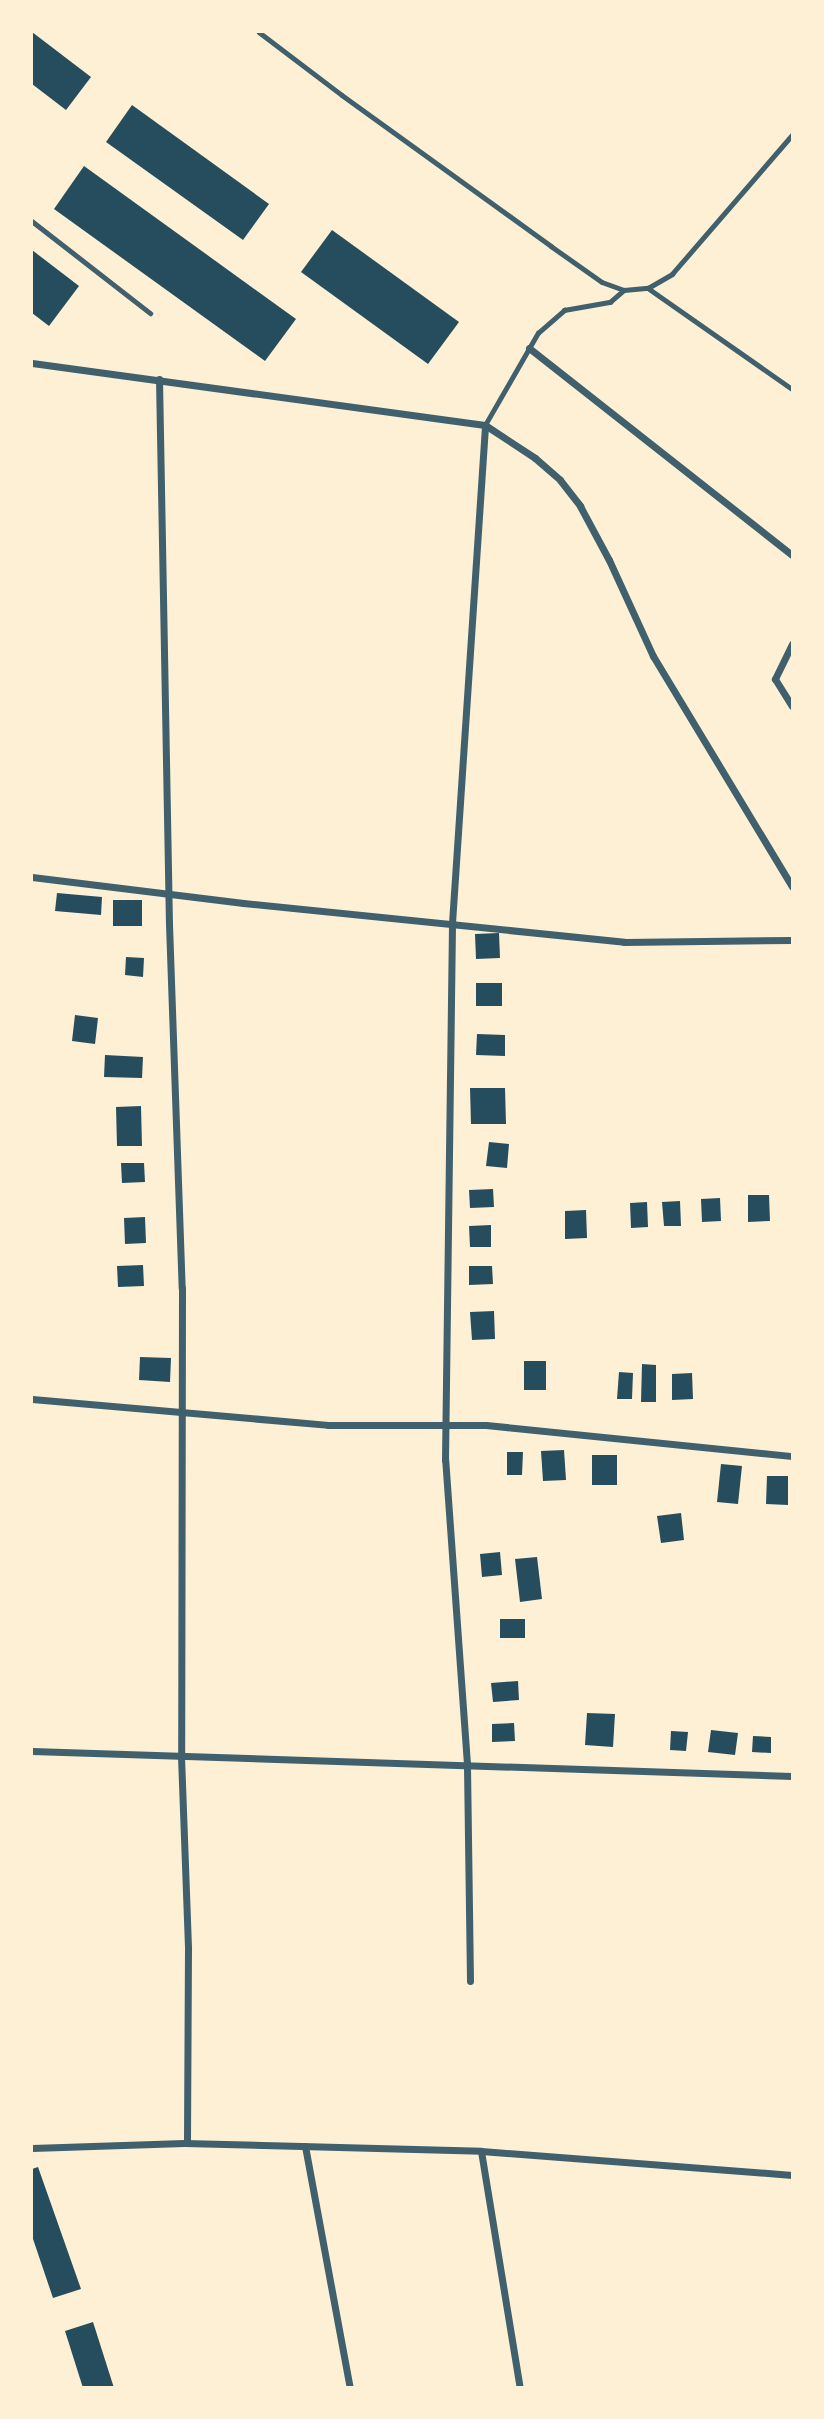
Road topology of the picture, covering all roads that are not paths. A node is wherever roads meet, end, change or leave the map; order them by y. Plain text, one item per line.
1 (259, 32) edge
2 (793, 135) edge
3 (32, 221) edge
4 (648, 288) junction
5 (624, 290) junction
6 (150, 313) dead end
7 (529, 348) junction
8 (32, 363) edge
9 (159, 379) junction
10 (793, 389) edge
11 (485, 425) junction
12 (793, 555) edge
13 (793, 644) edge
14 (793, 706) edge
15 (32, 877) edge
16 (793, 886) edge
17 (169, 891) junction
18 (452, 923) junction
19 (793, 940) edge
20 (32, 1399) edge
21 (181, 1414) junction
22 (446, 1424) junction
23 (793, 1456) edge
24 (32, 1751) edge
25 (181, 1756) junction
26 (467, 1764) junction
27 (793, 1776) edge
28 (470, 1981) dead end
29 (187, 2143) junction
30 (305, 2146) junction
31 (32, 2148) edge
32 (481, 2151) junction
33 (793, 2175) edge
34 (349, 2388) edge
35 (520, 2388) edge

1 - 5 lane
2 - 4 lane
3 - 6 lane
4 - 5 lane
4 - 10 lane
5 - 7 lane
7 - 11 lane
7 - 12 street
8 - 9 street
9 - 11 street
9 - 17 street
11 - 16 street
11 - 18 street
13 - 14 street
15 - 17 street
17 - 18 street
17 - 21 street
18 - 19 street
18 - 22 street
20 - 21 street
21 - 22 street
21 - 25 street
22 - 23 street
22 - 26 street
24 - 25 street
25 - 26 street
25 - 29 street
26 - 27 street
26 - 28 street
29 - 30 street
29 - 31 street
30 - 32 street
30 - 34 street
32 - 33 street
32 - 35 street

